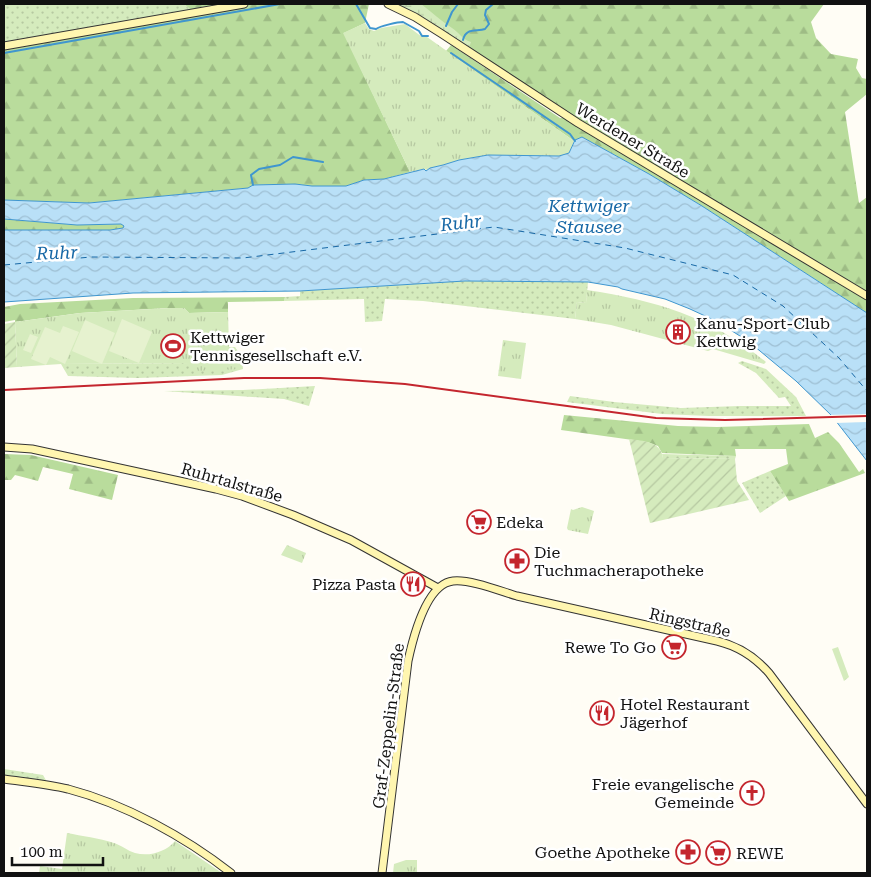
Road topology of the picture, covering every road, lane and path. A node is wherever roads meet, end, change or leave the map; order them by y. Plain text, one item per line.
1 (244, 4) edge
2 (388, 4) edge
3 (4, 46) edge
4 (867, 296) edge
5 (4, 447) edge
6 (438, 588) junction
7 (4, 779) edge
8 (867, 804) edge
9 (231, 873) edge
10 (382, 873) edge

1 - 3 main road
2 - 4 main road, Werdener Straße
5 - 6 main road, Ruhrtalstraße
6 - 8 main road, Ringstraße
6 - 10 main road, Graf-Zeppelin-Straße
7 - 9 main road

